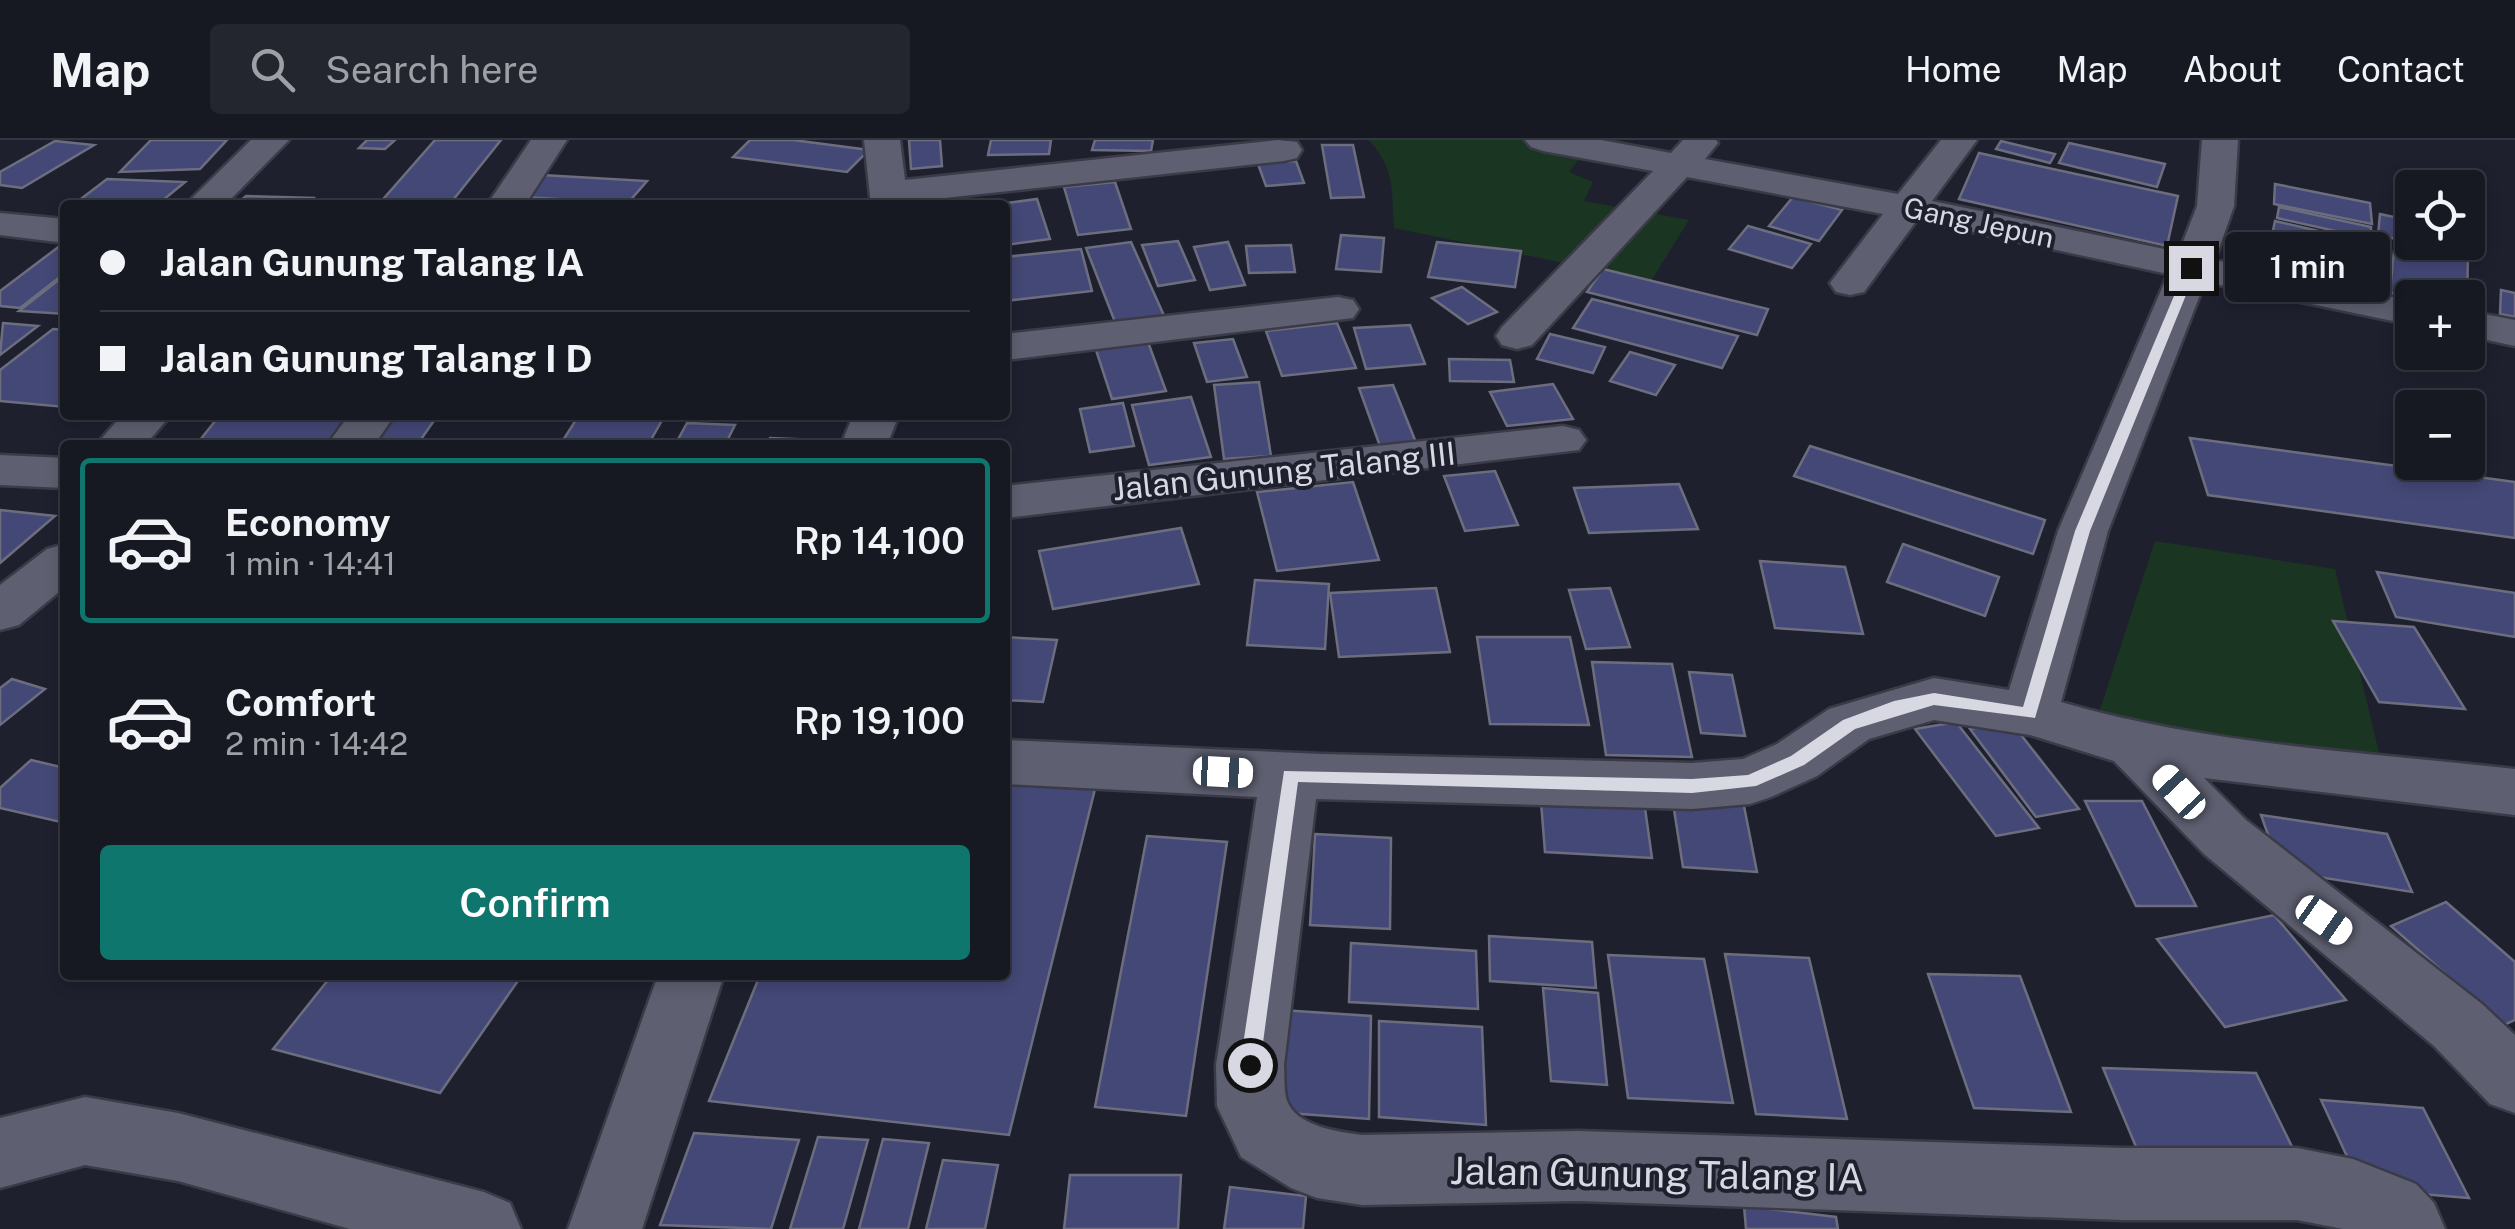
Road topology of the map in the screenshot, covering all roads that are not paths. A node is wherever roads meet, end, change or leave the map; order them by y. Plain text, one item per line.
1 (271, 140) edge
2 (549, 140) edge
3 (882, 140) edge
4 (1543, 140) edge
5 (1959, 140) edge
6 (2220, 140) edge
7 (1284, 150) dead end
8 (1694, 152) edge
9 (889, 199) edge
10 (209, 200) edge
11 (509, 200) edge
12 (1907, 207) junction
13 (8, 231) edge
14 (60, 231) edge
15 (2191, 268) junction
16 (1850, 283) dead end
17 (1338, 309) dead end
18 (2395, 309) edge
19 (2485, 328) edge
20 (2515, 334) edge
21 (1517, 336) dead end
22 (1010, 346) edge
23 (143, 420) edge
24 (124, 440) edge
25 (1563, 440) dead end
26 (0, 470) edge
27 (60, 472) edge
28 (1010, 501) edge
29 (60, 565) edge
30 (0, 612) edge
31 (2030, 714) junction
32 (2134, 745) junction
33 (1010, 762) edge
34 (1290, 775) junction
35 (2515, 792) edge
36 (689, 980) edge
37 (2515, 1081) edge
38 (0, 1152) edge
39 (484, 1229) edge
40 (605, 1229) edge
41 (2408, 1229) edge

1 - 10 street
2 - 11 street
3 - 9 street
4 - 8 street, Gang Jepun
5 - 12 street
6 - 15 street
7 - 9 street
8 - 12 street, Gang Jepun
8 - 21 street
12 - 15 street, Gang Jepun
12 - 16 street
13 - 14 street
15 - 18 street, Gang Jepun
15 - 31 street
17 - 22 street
19 - 20 street
23 - 24 street
25 - 28 street, Jalan Gunung Talang III
26 - 27 street
29 - 30 street
31 - 32 street
31 - 34 street
32 - 35 street
32 - 37 street
33 - 34 street
34 - 41 street, Jalan Gunung Talang IA
36 - 40 street
38 - 39 street

